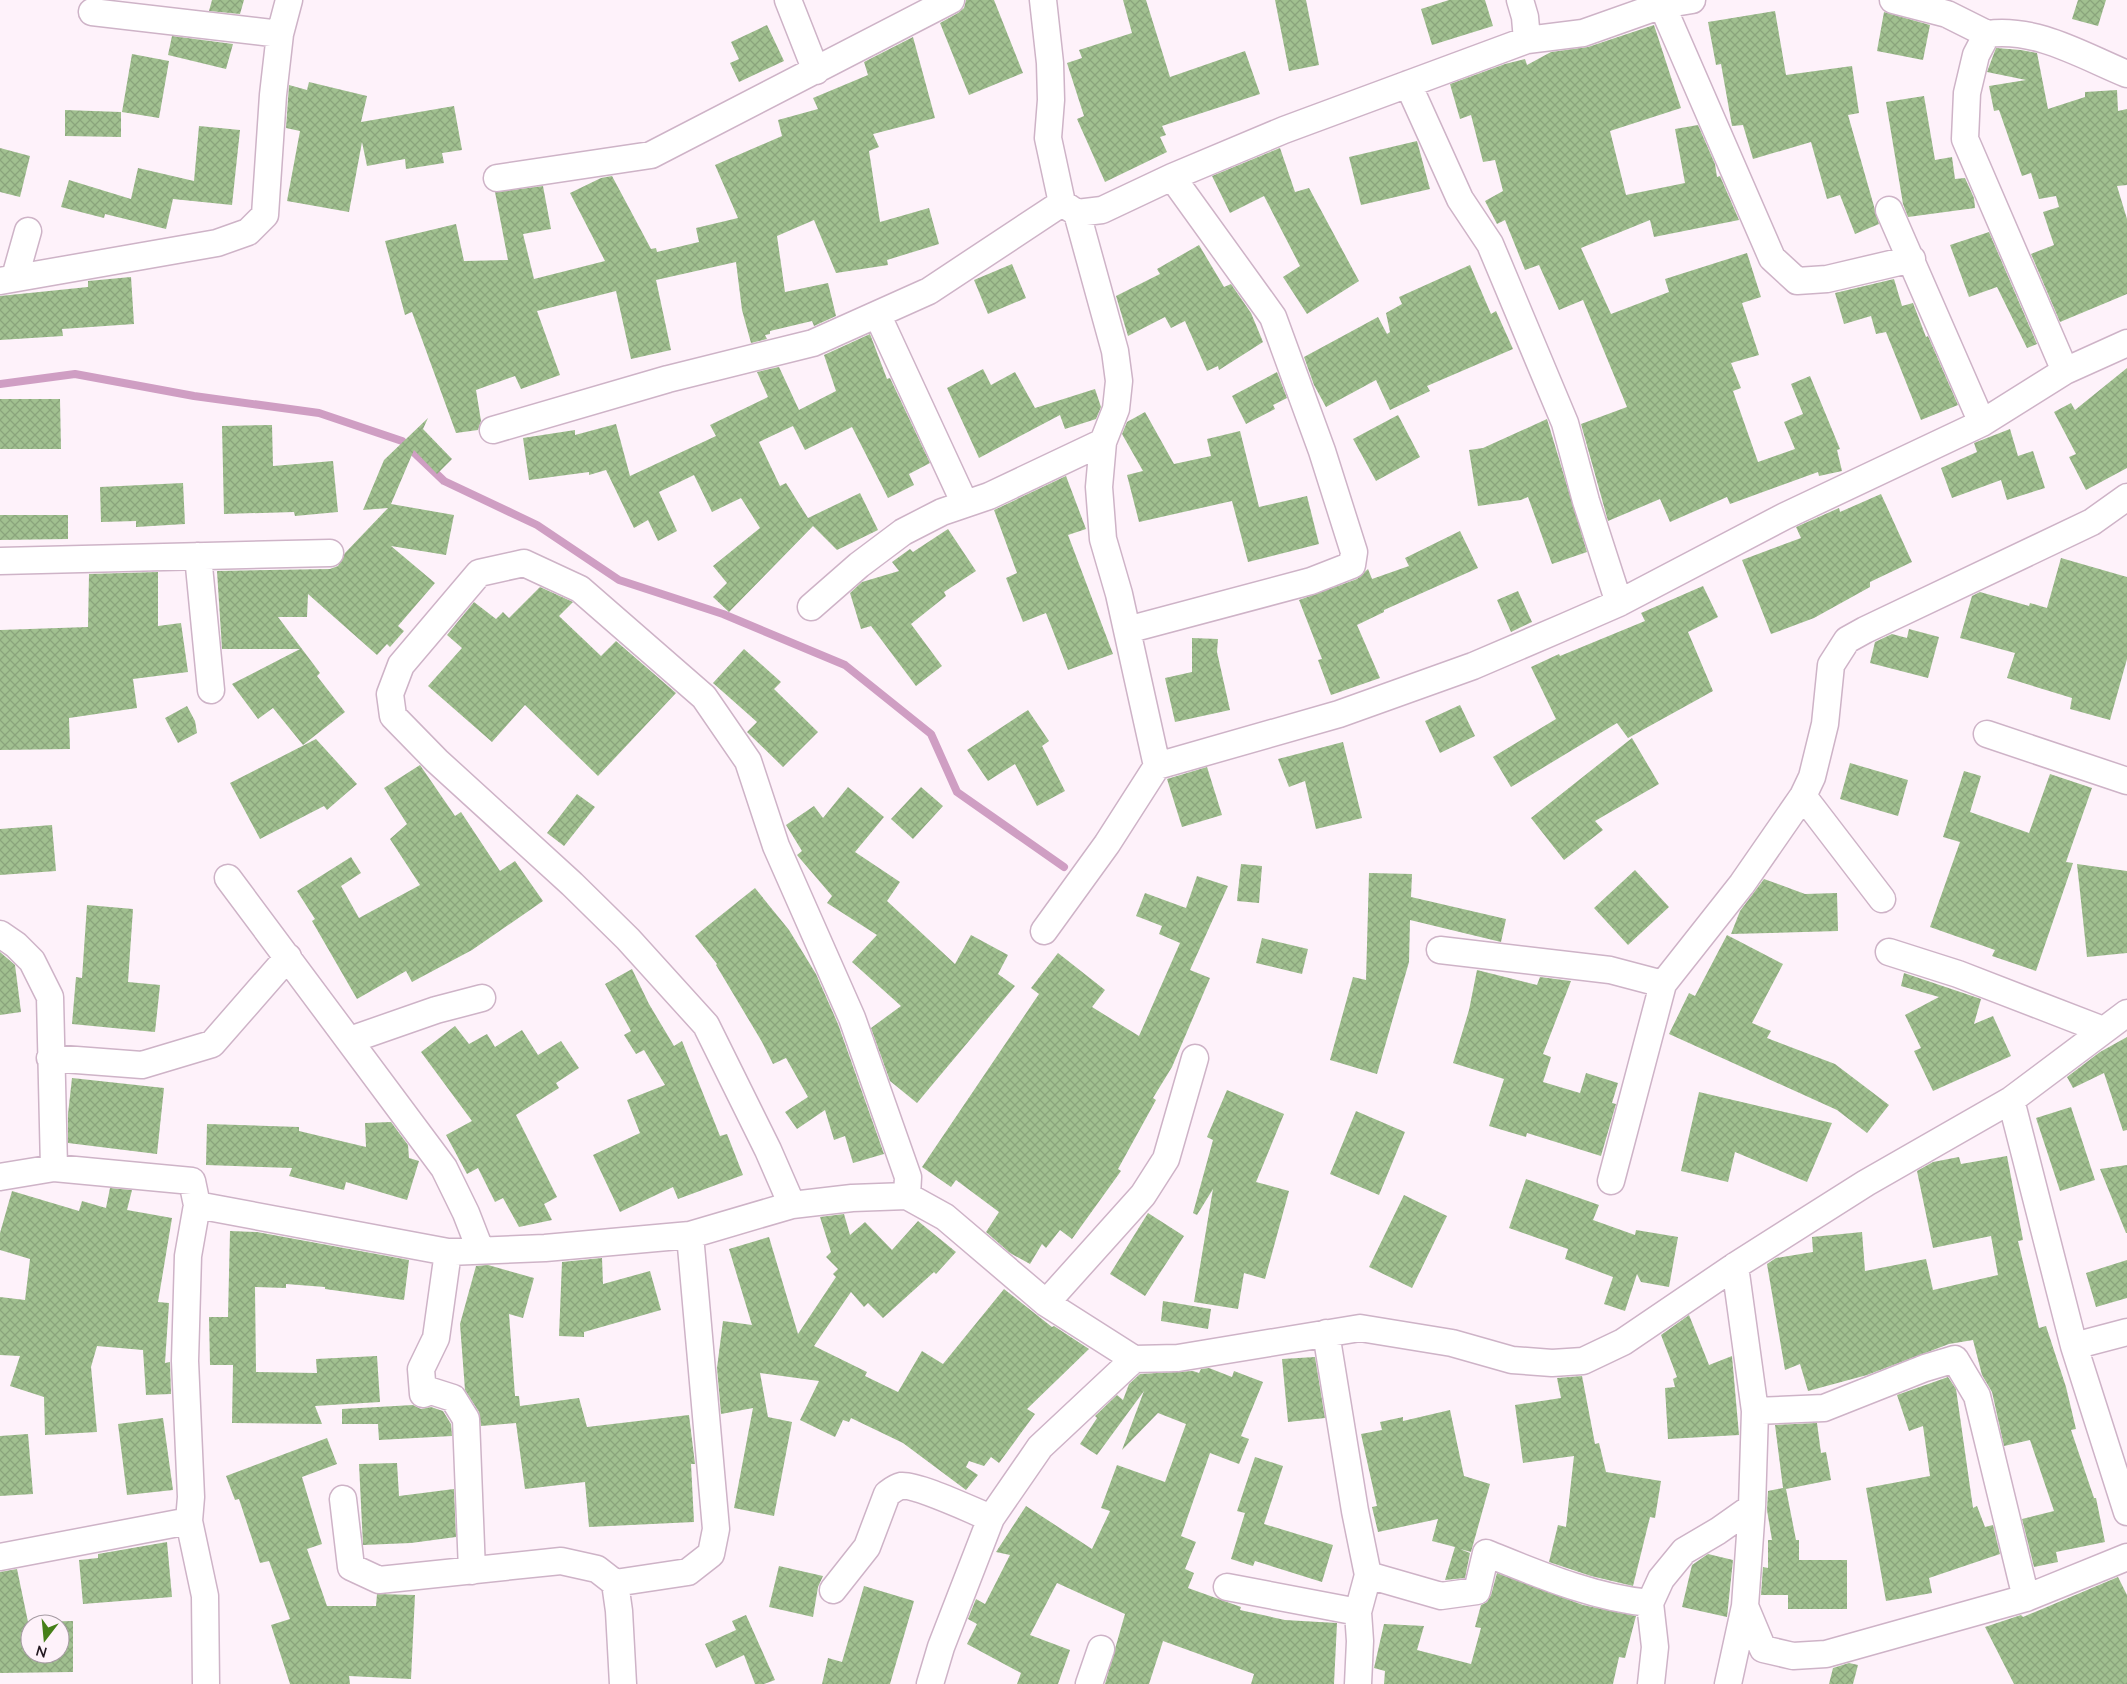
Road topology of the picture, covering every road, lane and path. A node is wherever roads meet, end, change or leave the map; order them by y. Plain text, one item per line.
1 (289, 0) edge
2 (788, 0) edge
3 (951, 0) edge
4 (1043, 0) edge
5 (1520, 0) edge
6 (1692, 0) edge
7 (1893, 0) edge
8 (1662, 5) junction
9 (92, 12) dead end
10 (280, 34) junction
11 (1987, 34) junction
12 (1527, 40) junction
13 (816, 71) junction
14 (2127, 74) edge
15 (1408, 84) junction
16 (1172, 177) junction
17 (497, 178) dead end
18 (1070, 208) junction
19 (1890, 210) dead end
20 (28, 231) dead end
21 (1912, 259) junction
22 (7, 279) edge
23 (878, 316) junction
24 (2127, 343) edge
25 (2065, 371) junction
26 (1982, 423) junction
27 (493, 430) dead end
28 (1103, 442) junction
29 (2127, 497) edge
30 (965, 504) junction
31 (330, 553) dead end
32 (198, 556) junction
33 (0, 561) edge
34 (1619, 603) junction
35 (811, 607) dead end
36 (1127, 630) junction
37 (211, 690) dead end
38 (1987, 734) dead end
39 (1157, 766) junction
40 (2127, 782) edge
41 (1803, 796) junction
42 (228, 878) dead end
43 (1882, 900) dead end
44 (1044, 931) dead end
45 (5, 944) edge
46 (1440, 950) dead end
47 (1889, 952) dead end
48 (288, 957) junction
49 (1663, 984) junction
50 (482, 998) dead end
51 (2127, 1013) edge
52 (2104, 1030) junction
53 (350, 1040) junction
54 (50, 1058) junction
55 (1195, 1058) dead end
56 (2011, 1100) junction
57 (54, 1168) junction
58 (0, 1177) edge
59 (1611, 1181) dead end
60 (907, 1196) junction
61 (197, 1205) junction
62 (792, 1206) junction
63 (690, 1235) junction
64 (480, 1250) junction
65 (448, 1252) junction
66 (1735, 1266) junction
67 (1046, 1302) junction
68 (1326, 1332) junction
69 (2127, 1332) edge
70 (2074, 1346) junction
71 (1134, 1360) junction
72 (1755, 1411) junction
73 (343, 1499) dead end
74 (1752, 1507) junction
75 (2127, 1512) edge
76 (991, 1518) junction
77 (189, 1521) junction
78 (0, 1557) edge
79 (2127, 1557) edge
80 (472, 1571) junction
81 (1368, 1575) junction
82 (615, 1583) junction
83 (1227, 1587) dead end
84 (833, 1590) dead end
85 (2026, 1598) junction
86 (1650, 1604) junction
87 (1745, 1606) junction
88 (1358, 1612) junction
89 (1101, 1650) dead end
90 (206, 1684) edge
91 (623, 1684) edge
92 (930, 1684) edge
93 (1089, 1684) edge
94 (1358, 1684) edge
95 (1651, 1684) edge
96 (1728, 1684) edge

1 - 10 street
2 - 13 street
3 - 13 street
4 - 18 street
5 - 12 street
6 - 8 street
7 - 11 street
8 - 12 street
8 - 21 street
9 - 10 street
10 - 22 street
11 - 14 street
11 - 25 street
12 - 15 street
13 - 17 street
15 - 16 street
15 - 34 street
16 - 18 street
16 - 36 street
18 - 23 street
18 - 28 street
19 - 21 street
20 - 22 street
21 - 26 street
23 - 27 street
23 - 30 street
24 - 25 street
25 - 26 street
26 - 34 street
28 - 30 street
28 - 36 street
29 - 41 street
30 - 35 street
31 - 32 street
32 - 33 street
32 - 37 street
34 - 39 street
36 - 39 street
38 - 40 street
39 - 44 street
41 - 43 street
41 - 49 street
42 - 48 street
45 - 54 street
46 - 49 street
47 - 52 street
48 - 53 street
48 - 54 street
49 - 59 street
50 - 53 street
51 - 52 street
52 - 56 street
53 - 64 street
54 - 57 street
55 - 67 street
56 - 66 street
56 - 70 street
57 - 58 street
57 - 61 street
60 - 62 street
60 - 62 street
60 - 67 street
61 - 65 street
61 - 77 street
62 - 63 street
63 - 64 street
63 - 82 street
64 - 65 street
65 - 80 street
66 - 68 street
66 - 72 street
67 - 71 street
68 - 71 street
68 - 81 street
69 - 70 street
70 - 75 street
71 - 76 street
72 - 74 street
72 - 85 street
73 - 80 street
74 - 86 street
74 - 87 street
76 - 84 street
76 - 92 street
77 - 78 street
77 - 90 street
79 - 85 street
80 - 82 street
81 - 86 street
81 - 88 street
82 - 91 street
83 - 88 street
85 - 87 street
86 - 95 street
87 - 96 street
88 - 94 street
89 - 93 street

